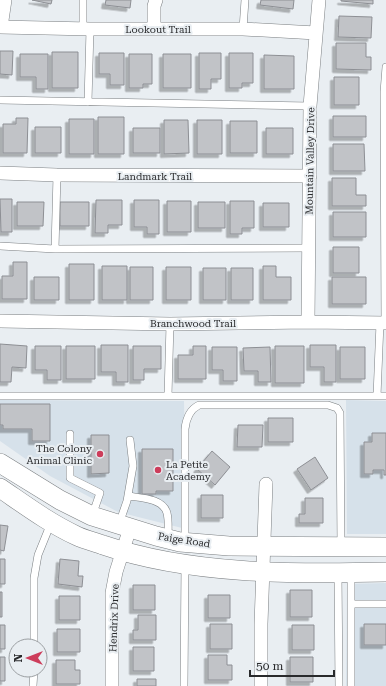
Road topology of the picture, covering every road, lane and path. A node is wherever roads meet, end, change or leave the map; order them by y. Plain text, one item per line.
1 (4, 0) edge
2 (83, 0) edge
3 (156, 0) edge
4 (245, 0) edge
5 (318, 0) edge
6 (1, 27) edge
7 (86, 29) junction
8 (154, 29) junction
9 (243, 29) junction
10 (316, 33) junction
11 (386, 66) edge
12 (0, 100) edge
13 (88, 102) junction
14 (310, 106) junction
15 (0, 173) edge
16 (57, 175) junction
17 (310, 176) junction
18 (0, 246) edge
19 (309, 248) junction
20 (55, 249) junction
21 (0, 321) edge
22 (308, 322) junction
23 (384, 323) edge
24 (170, 324) junction
25 (0, 396) edge
26 (168, 396) junction
27 (378, 396) junction
28 (386, 396) edge
29 (70, 434) dead end
30 (130, 440) dead end
31 (0, 463) edge
32 (266, 484) dead end
33 (0, 488) edge
34 (128, 496) junction
35 (92, 516) junction
36 (51, 523) junction
37 (124, 526) junction
38 (177, 541) junction
39 (263, 546) junction
40 (341, 547) junction
41 (386, 547) edge
42 (123, 552) junction
43 (185, 564) junction
44 (262, 571) junction
45 (386, 572) edge
46 (344, 573) junction
47 (351, 604) junction
48 (386, 604) edge
49 (34, 638) edge
50 (112, 686) edge
51 (184, 686) edge
52 (261, 686) edge
53 (339, 686) edge
54 (351, 686) edge

1 - 6 street
2 - 7 lane
3 - 8 street
4 - 9 lane
5 - 10 street, Mountain Valley Drive
6 - 7 street, Lookout Trail
7 - 8 street, Lookout Trail
7 - 13 lane
8 - 9 street, Lookout Trail
9 - 10 street, Lookout Trail
10 - 14 street, Mountain Valley Drive
11 - 23 lane
12 - 13 lane
13 - 14 lane
14 - 17 street, Mountain Valley Drive
15 - 16 street, Landmark Trail
16 - 17 street, Landmark Trail
16 - 20 lane
17 - 19 street, Mountain Valley Drive
18 - 20 lane
19 - 20 lane
19 - 22 street, Mountain Valley Drive
21 - 24 street, Branchwood Trail
22 - 23 street, Branchwood Trail
22 - 24 street, Branchwood Trail
23 - 27 lane
24 - 26 lane
25 - 26 lane
26 - 27 lane
27 - 28 lane
29 - 35 lane
30 - 34 lane
31 - 35 main road, Paige Road
32 - 39 street
33 - 36 main road
34 - 37 lane
34 - 38 lane
35 - 37 main road, Paige Road
36 - 42 main road
36 - 49 lane
37 - 38 main road, Paige Road
37 - 42 street, Hendrix Drive
38 - 39 main road, Paige Road
38 - 40 lane
39 - 40 main road, Paige Road
39 - 44 street
40 - 41 main road, Paige Road
42 - 43 main road
42 - 50 street, Hendrix Drive
43 - 44 main road
43 - 51 lane
44 - 46 main road
44 - 52 street
45 - 46 main road
46 - 47 lane
46 - 53 lane
47 - 48 lane
47 - 54 lane

